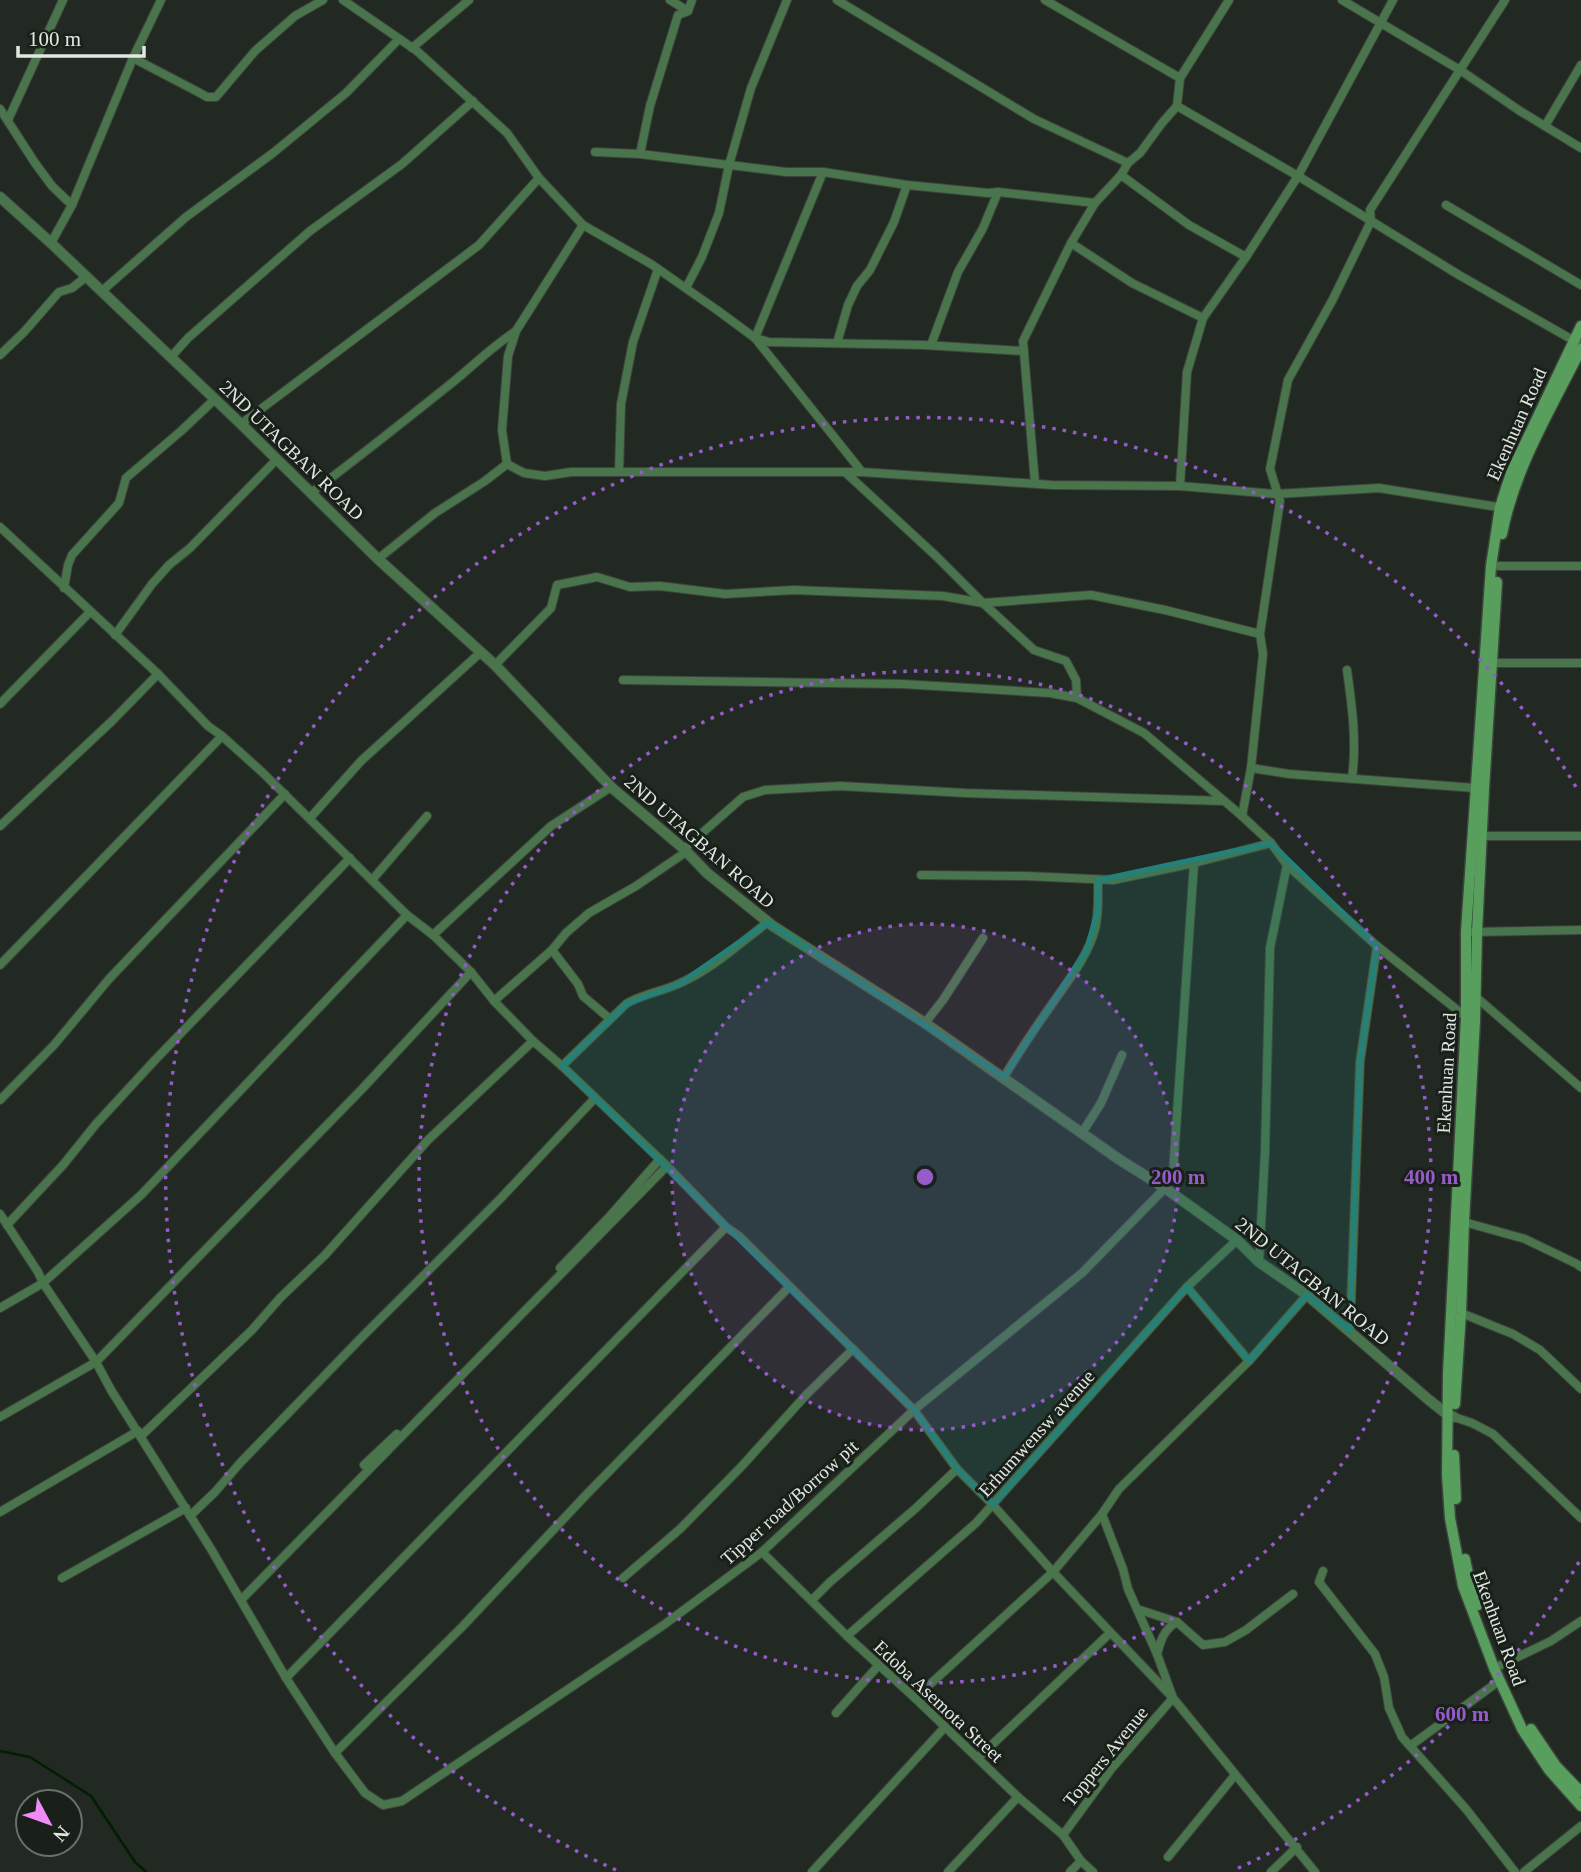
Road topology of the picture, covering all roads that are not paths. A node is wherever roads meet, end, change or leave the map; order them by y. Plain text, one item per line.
1 (63, 0) edge
2 (161, 0) edge
3 (323, 0) edge
4 (343, 0) edge
5 (470, 0) edge
6 (670, 0) edge
7 (692, 0) edge
8 (787, 0) edge
9 (837, 0) edge
10 (1045, 0) edge
11 (1229, 0) edge
12 (1342, 0) edge
13 (1393, 0) edge
14 (1504, 0) edge
15 (688, 12) junction
16 (1380, 23) junction
17 (399, 39) junction
18 (412, 48) junction
19 (133, 58) junction
20 (1581, 65) edge
21 (1460, 70) junction
22 (1180, 78) junction
23 (473, 101) junction
24 (1177, 106) junction
25 (0, 109) edge
26 (8, 120) junction
27 (1545, 126) junction
28 (1581, 148) edge
29 (595, 152) dead end
30 (640, 154) junction
31 (1128, 163) junction
32 (729, 165) junction
33 (823, 172) junction
34 (1121, 175) junction
35 (1298, 176) junction
36 (539, 178) junction
37 (907, 185) junction
38 (998, 192) junction
39 (0, 197) edge
40 (1095, 204) junction
41 (72, 205) junction
42 (1446, 205) dead end
43 (1371, 221) junction
44 (583, 225) junction
45 (51, 243) junction
46 (1071, 243) junction
47 (1246, 257) junction
48 (658, 269) junction
49 (86, 277) junction
50 (1581, 285) edge
51 (686, 288) junction
52 (102, 291) junction
53 (1203, 318) junction
54 (1581, 326) edge
55 (516, 331) junction
56 (755, 338) junction
57 (836, 343) junction
58 (931, 345) junction
59 (1578, 345) edge
60 (1024, 351) junction
61 (0, 355) edge
62 (171, 357) junction
63 (1572, 366) edge
64 (215, 399) junction
65 (241, 424) junction
66 (277, 459) junction
67 (507, 464) junction
68 (619, 472) junction
69 (845, 472) junction
70 (862, 472) junction
71 (1035, 483) junction
72 (1180, 486) junction
73 (311, 493) junction
74 (1276, 494) junction
75 (1504, 508) junction
76 (0, 527) edge
77 (378, 559) junction
78 (1498, 566) junction
79 (1581, 566) edge
80 (64, 588) junction
81 (982, 603) junction
82 (90, 612) junction
83 (1260, 634) junction
84 (115, 635) junction
85 (481, 652) junction
86 (1491, 663) junction
87 (1581, 663) edge
88 (495, 665) junction
89 (1347, 670) dead end
90 (158, 674) junction
91 (624, 680) dead end
92 (1077, 698) junction
93 (0, 704) edge
94 (222, 736) junction
95 (1251, 768) junction
96 (1352, 778) junction
97 (611, 787) junction
98 (1475, 788) junction
99 (285, 794) junction
100 (1224, 801) junction
101 (427, 816) dead end
102 (1242, 816) junction
103 (310, 818) junction
104 (0, 826) edge
105 (1482, 836) junction
106 (1581, 836) edge
107 (1271, 844) junction
108 (685, 851) junction
109 (350, 858) junction
110 (1194, 863) junction
111 (1287, 865) junction
112 (921, 876) dead end
113 (372, 880) junction
114 (1098, 880) junction
115 (407, 915) junction
116 (768, 922) junction
117 (1581, 930) edge
118 (1471, 932) junction
119 (433, 935) junction
120 (984, 938) dead end
121 (1377, 946) junction
122 (552, 950) junction
123 (0, 965) edge
124 (471, 972) junction
125 (1476, 997) junction
126 (494, 1001) junction
127 (1466, 1017) junction
128 (610, 1020) junction
129 (925, 1023) junction
130 (533, 1041) junction
131 (1122, 1055) dead end
132 (562, 1066) junction
133 (1004, 1077) junction
134 (1581, 1088) edge
135 (595, 1098) junction
136 (0, 1100) edge
137 (1082, 1133) junction
138 (660, 1159) junction
139 (667, 1166) junction
140 (1165, 1188) junction
141 (0, 1214) edge
142 (1464, 1222) junction
143 (7, 1225) junction
144 (726, 1227) junction
145 (1237, 1240) junction
146 (1259, 1262) junction
147 (1581, 1267) edge
148 (43, 1283) junction
149 (789, 1287) junction
150 (1187, 1287) junction
151 (1307, 1295) junction
152 (0, 1308) edge
153 (1461, 1313) junction
154 (1350, 1331) junction
155 (853, 1349) junction
156 (1250, 1361) junction
157 (96, 1362) junction
158 (1581, 1389) edge
159 (914, 1410) junction
160 (1451, 1416) junction
161 (0, 1417) edge
162 (140, 1433) junction
163 (364, 1465) dead end
164 (957, 1469) junction
165 (993, 1505) junction
166 (0, 1512) edge
167 (188, 1512) junction
168 (1102, 1514) junction
169 (1581, 1518) edge
170 (430, 1531) dead end
171 (762, 1552) junction
172 (1323, 1571) dead end
173 (1053, 1572) junction
174 (62, 1578) dead end
175 (623, 1578) dead end
176 (1293, 1594) dead end
177 (241, 1600) junction
178 (812, 1600) junction
179 (1137, 1609) junction
180 (1177, 1622) junction
181 (1581, 1622) edge
182 (1110, 1633) junction
183 (847, 1636) junction
184 (1157, 1654) junction
185 (878, 1666) junction
186 (1499, 1666) junction
187 (286, 1678) junction
188 (1499, 1681) junction
189 (915, 1698) junction
190 (1173, 1698) junction
191 (836, 1713) dead end
192 (945, 1727) junction
193 (1410, 1746) junction
194 (335, 1753) junction
195 (978, 1758) junction
196 (1235, 1775) junction
197 (1581, 1792) edge
198 (1018, 1797) junction
199 (1581, 1806) edge
200 (1581, 1826) edge
201 (1063, 1835) junction
202 (1297, 1847) junction
203 (1168, 1857) dead end
204 (1081, 1861) junction
205 (811, 1872) edge
206 (948, 1872) edge
207 (1070, 1872) edge
208 (1093, 1872) edge
209 (1271, 1872) edge
210 (1315, 1872) edge
211 (1515, 1872) edge
212 (1524, 1872) edge

1 - 26 street
2 - 19 street
3 - 19 street
4 - 17 street
5 - 18 street
6 - 15 street
7 - 15 street
8 - 32 street
9 - 31 street
10 - 22 street
11 - 22 street
12 - 16 street
13 - 16 street
14 - 21 street
15 - 30 street
16 - 21 street
16 - 35 street
17 - 18 street
17 - 52 street
18 - 23 street
19 - 41 street
20 - 27 street
21 - 27 street
21 - 43 street
22 - 24 street
23 - 36 street
23 - 62 street
24 - 31 street
24 - 35 street
25 - 26 street
26 - 41 street
27 - 28 street
29 - 30 street
30 - 32 street
31 - 34 street
32 - 33 street
32 - 51 street
33 - 37 street
33 - 56 street
34 - 40 street
34 - 47 street
35 - 43 street
35 - 47 street
36 - 44 street
36 - 65 street
37 - 38 street
37 - 57 street
38 - 40 street
38 - 58 street
39 - 45 street, 2ND UTAGBAN ROAD
40 - 46 street
41 - 45 street
42 - 50 street
43 - 59 street
43 - 74 street
44 - 48 street
44 - 55 street
45 - 49 street, 2ND UTAGBAN ROAD
46 - 53 street
46 - 60 street
47 - 53 street
48 - 51 street
48 - 68 street
49 - 52 street, 2ND UTAGBAN ROAD
49 - 61 street
51 - 56 street
52 - 62 street, 2ND UTAGBAN ROAD
53 - 72 street
54 - 59 main road, Ekenhuan Road
55 - 67 street
55 - 73 street
56 - 57 street
56 - 70 street
57 - 58 street
58 - 60 street
59 - 63 main road, Ekenhuan Road
60 - 71 street
62 - 64 street, 2ND UTAGBAN ROAD
63 - 75 main road, Ekenhuan Road
64 - 65 street, 2ND UTAGBAN ROAD
64 - 80 street
65 - 66 street, 2ND UTAGBAN ROAD
66 - 73 street, 2ND UTAGBAN ROAD
66 - 84 street
67 - 68 street
67 - 77 street
68 - 69 street
69 - 70 street
69 - 81 street
70 - 71 street
71 - 72 street
72 - 74 street
73 - 77 street, 2ND UTAGBAN ROAD
74 - 75 street
74 - 83 street
75 - 78 main road, Ekenhuan Road
75 - 98 main road, Ekenhuan Road
76 - 80 street
77 - 85 street, 2ND UTAGBAN ROAD
78 - 79 street
78 - 86 main road, Ekenhuan Road
80 - 82 street
81 - 83 street
81 - 88 street
81 - 92 street
82 - 84 street
82 - 93 street
83 - 95 street
84 - 90 street
85 - 88 street, 2ND UTAGBAN ROAD
85 - 103 street
86 - 87 street
86 - 105 main road, Ekenhuan Road
88 - 97 street, 2ND UTAGBAN ROAD
89 - 96 street
90 - 94 street
90 - 104 street
91 - 92 street
92 - 100 street
94 - 99 street
94 - 123 street
95 - 96 street
95 - 102 street
96 - 98 street
97 - 108 street, 2ND UTAGBAN ROAD
97 - 119 street
98 - 118 main road, Ekenhuan Road
99 - 103 street
99 - 136 street
100 - 102 street
100 - 108 street
101 - 113 street
102 - 107 street
103 - 109 street
105 - 106 street
105 - 118 main road, Ekenhuan Road
107 - 110 street
107 - 111 street
108 - 116 street, 2ND UTAGBAN ROAD
108 - 122 street
109 - 113 street
109 - 143 street
110 - 114 street
110 - 140 street
111 - 121 street
111 - 146 street
112 - 114 street
113 - 115 street
114 - 133 street
115 - 119 street
115 - 148 street
116 - 128 street
116 - 129 street, 2ND UTAGBAN ROAD
117 - 118 street
118 - 125 main road, Ekenhuan Road
118 - 127 main road, Ekenhuan Road
119 - 124 street
120 - 129 street
121 - 127 street
121 - 154 street
122 - 126 street
122 - 128 street
124 - 126 street
124 - 157 street
125 - 134 street
125 - 142 main road, Ekenhuan Road
126 - 130 street
127 - 160 main road, Ekenhuan Road
128 - 132 street
129 - 133 street, 2ND UTAGBAN ROAD
130 - 132 street
130 - 162 street
131 - 137 street
132 - 135 street
133 - 137 street, 2ND UTAGBAN ROAD
135 - 138 street
135 - 167 street
137 - 140 street, 2ND UTAGBAN ROAD
138 - 139 street
138 - 163 street
139 - 144 street
139 - 177 street
140 - 145 street, 2ND UTAGBAN ROAD
140 - 159 street, Tipper road/Borrow pit
141 - 143 street
142 - 147 street
142 - 153 main road, Ekenhuan Road
143 - 148 street
144 - 149 street
144 - 170 street
144 - 187 street
145 - 146 street, 2ND UTAGBAN ROAD
145 - 150 street, Erhumwensw avenue
146 - 151 street, 2ND UTAGBAN ROAD
148 - 152 street
148 - 157 street
149 - 155 street
149 - 194 street
150 - 156 street
150 - 165 street, Erhumwensw avenue
151 - 154 street, 2ND UTAGBAN ROAD
151 - 156 street
153 - 158 street
153 - 160 main road, Ekenhuan Road
154 - 160 street, 2ND UTAGBAN ROAD
155 - 159 street
155 - 175 street
156 - 168 street
157 - 161 street
157 - 162 street
159 - 164 street
159 - 171 street, Tipper road/Borrow pit
160 - 169 street
160 - 186 main road, Ekenhuan Road
160 - 188 main road, Ekenhuan Road
162 - 166 street
162 - 167 street
164 - 165 street
164 - 178 street
165 - 173 street
165 - 183 street, Erhumwensw avenue
167 - 174 street
167 - 177 street
168 - 173 street
168 - 179 street
171 - 178 street, Edoba Asemota Street
171 - 194 street, Tipper road/Borrow pit
172 - 193 street
173 - 182 street
173 - 189 street
176 - 180 street
177 - 187 street
178 - 183 street, Edoba Asemota Street
179 - 180 street
179 - 184 street
180 - 184 street
181 - 186 street
182 - 190 street
182 - 195 street
183 - 185 street, Edoba Asemota Street
184 - 190 street
185 - 189 street, Edoba Asemota Street
185 - 191 street
186 - 197 main road, Ekenhuan Road
187 - 194 street
188 - 193 street
188 - 199 main road, Ekenhuan Road
189 - 192 street, Edoba Asemota Street
190 - 196 street
190 - 201 street, Toppers Avenue
192 - 195 street, Edoba Asemota Street
192 - 205 street
193 - 211 street
195 - 198 street, Edoba Asemota Street
196 - 202 street
196 - 203 street
198 - 201 street, Edoba Asemota Street
198 - 206 street
200 - 212 street
201 - 204 street, Edoba Asemota Street
202 - 209 street
202 - 210 street
204 - 207 street
204 - 208 street, Edoba Asemota Street

